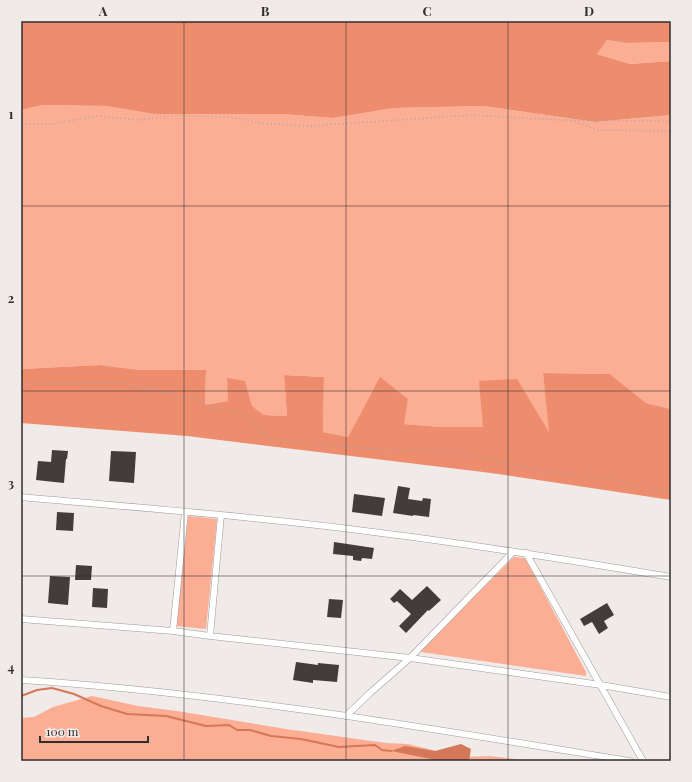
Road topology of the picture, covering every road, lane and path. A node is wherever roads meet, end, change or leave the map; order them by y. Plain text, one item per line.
1 (570, 120) junction
2 (671, 121) edge
3 (21, 124) edge
4 (671, 131) edge
5 (21, 384) edge
6 (671, 490) edge
7 (21, 497) edge
8 (185, 512) junction
9 (221, 515) junction
10 (513, 552) junction
11 (526, 553) junction
12 (671, 577) edge
13 (21, 619) edge
14 (173, 631) junction
15 (210, 636) junction
16 (410, 658) junction
17 (21, 680) edge
18 (601, 685) junction
19 (671, 697) edge
20 (346, 716) junction
21 (630, 761) edge
22 (643, 761) edge

1 - 2 path
1 - 3 path
1 - 4 path
5 - 6 path
7 - 8 street
8 - 9 street
8 - 14 street
9 - 10 street
9 - 15 street
10 - 11 street
10 - 16 street
11 - 12 street
11 - 18 street
13 - 14 street
14 - 15 street
15 - 16 street
16 - 18 street
16 - 20 street
17 - 20 street
18 - 19 street
18 - 22 street
20 - 21 street

